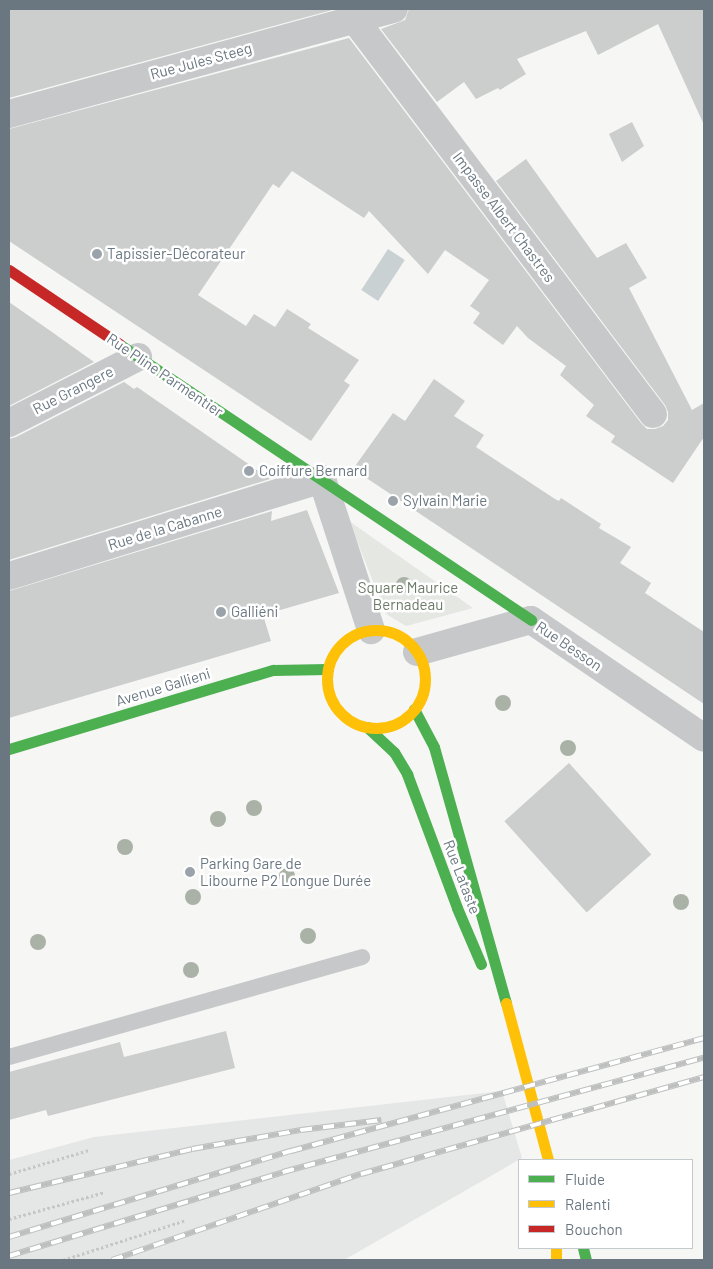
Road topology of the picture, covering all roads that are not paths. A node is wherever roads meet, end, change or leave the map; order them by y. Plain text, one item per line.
1 (394, 9) edge
2 (355, 20) junction
3 (9, 114) edge
4 (9, 270) edge
5 (138, 356) junction
6 (653, 414) dead end
7 (9, 423) edge
8 (322, 479) junction
9 (9, 576) edge
10 (531, 620) junction
11 (371, 630) junction
12 (417, 652) junction
13 (328, 669) junction
14 (414, 709) junction
15 (368, 727) junction
16 (704, 738) edge
17 (9, 749) edge
18 (362, 957) dead end
19 (517, 1046) junction
20 (9, 1057) edge
21 (548, 1159) edge

1 - 2 street, Rue Jules Steeg
2 - 3 street, Rue Jules Steeg
2 - 6 street, Impasse Albert Chastres
4 - 5 main road, Rue Pline Parmentier
5 - 7 street, Rue Grangere
5 - 8 main road, Rue Pline Parmentier
8 - 9 street, Rue de la Cabanne
8 - 10 main road, Rue Pline Parmentier
8 - 11 street
10 - 12 street, Rue Besson
10 - 16 street, Rue Besson
11 - 12 main road
11 - 13 main road
12 - 14 main road
13 - 15 main road
13 - 17 main road, Avenue Gallieni
14 - 15 main road
14 - 19 main road, Rue Lataste
15 - 19 main road, Rue Lataste
18 - 20 lane
19 - 21 main road, Rue Lataste

